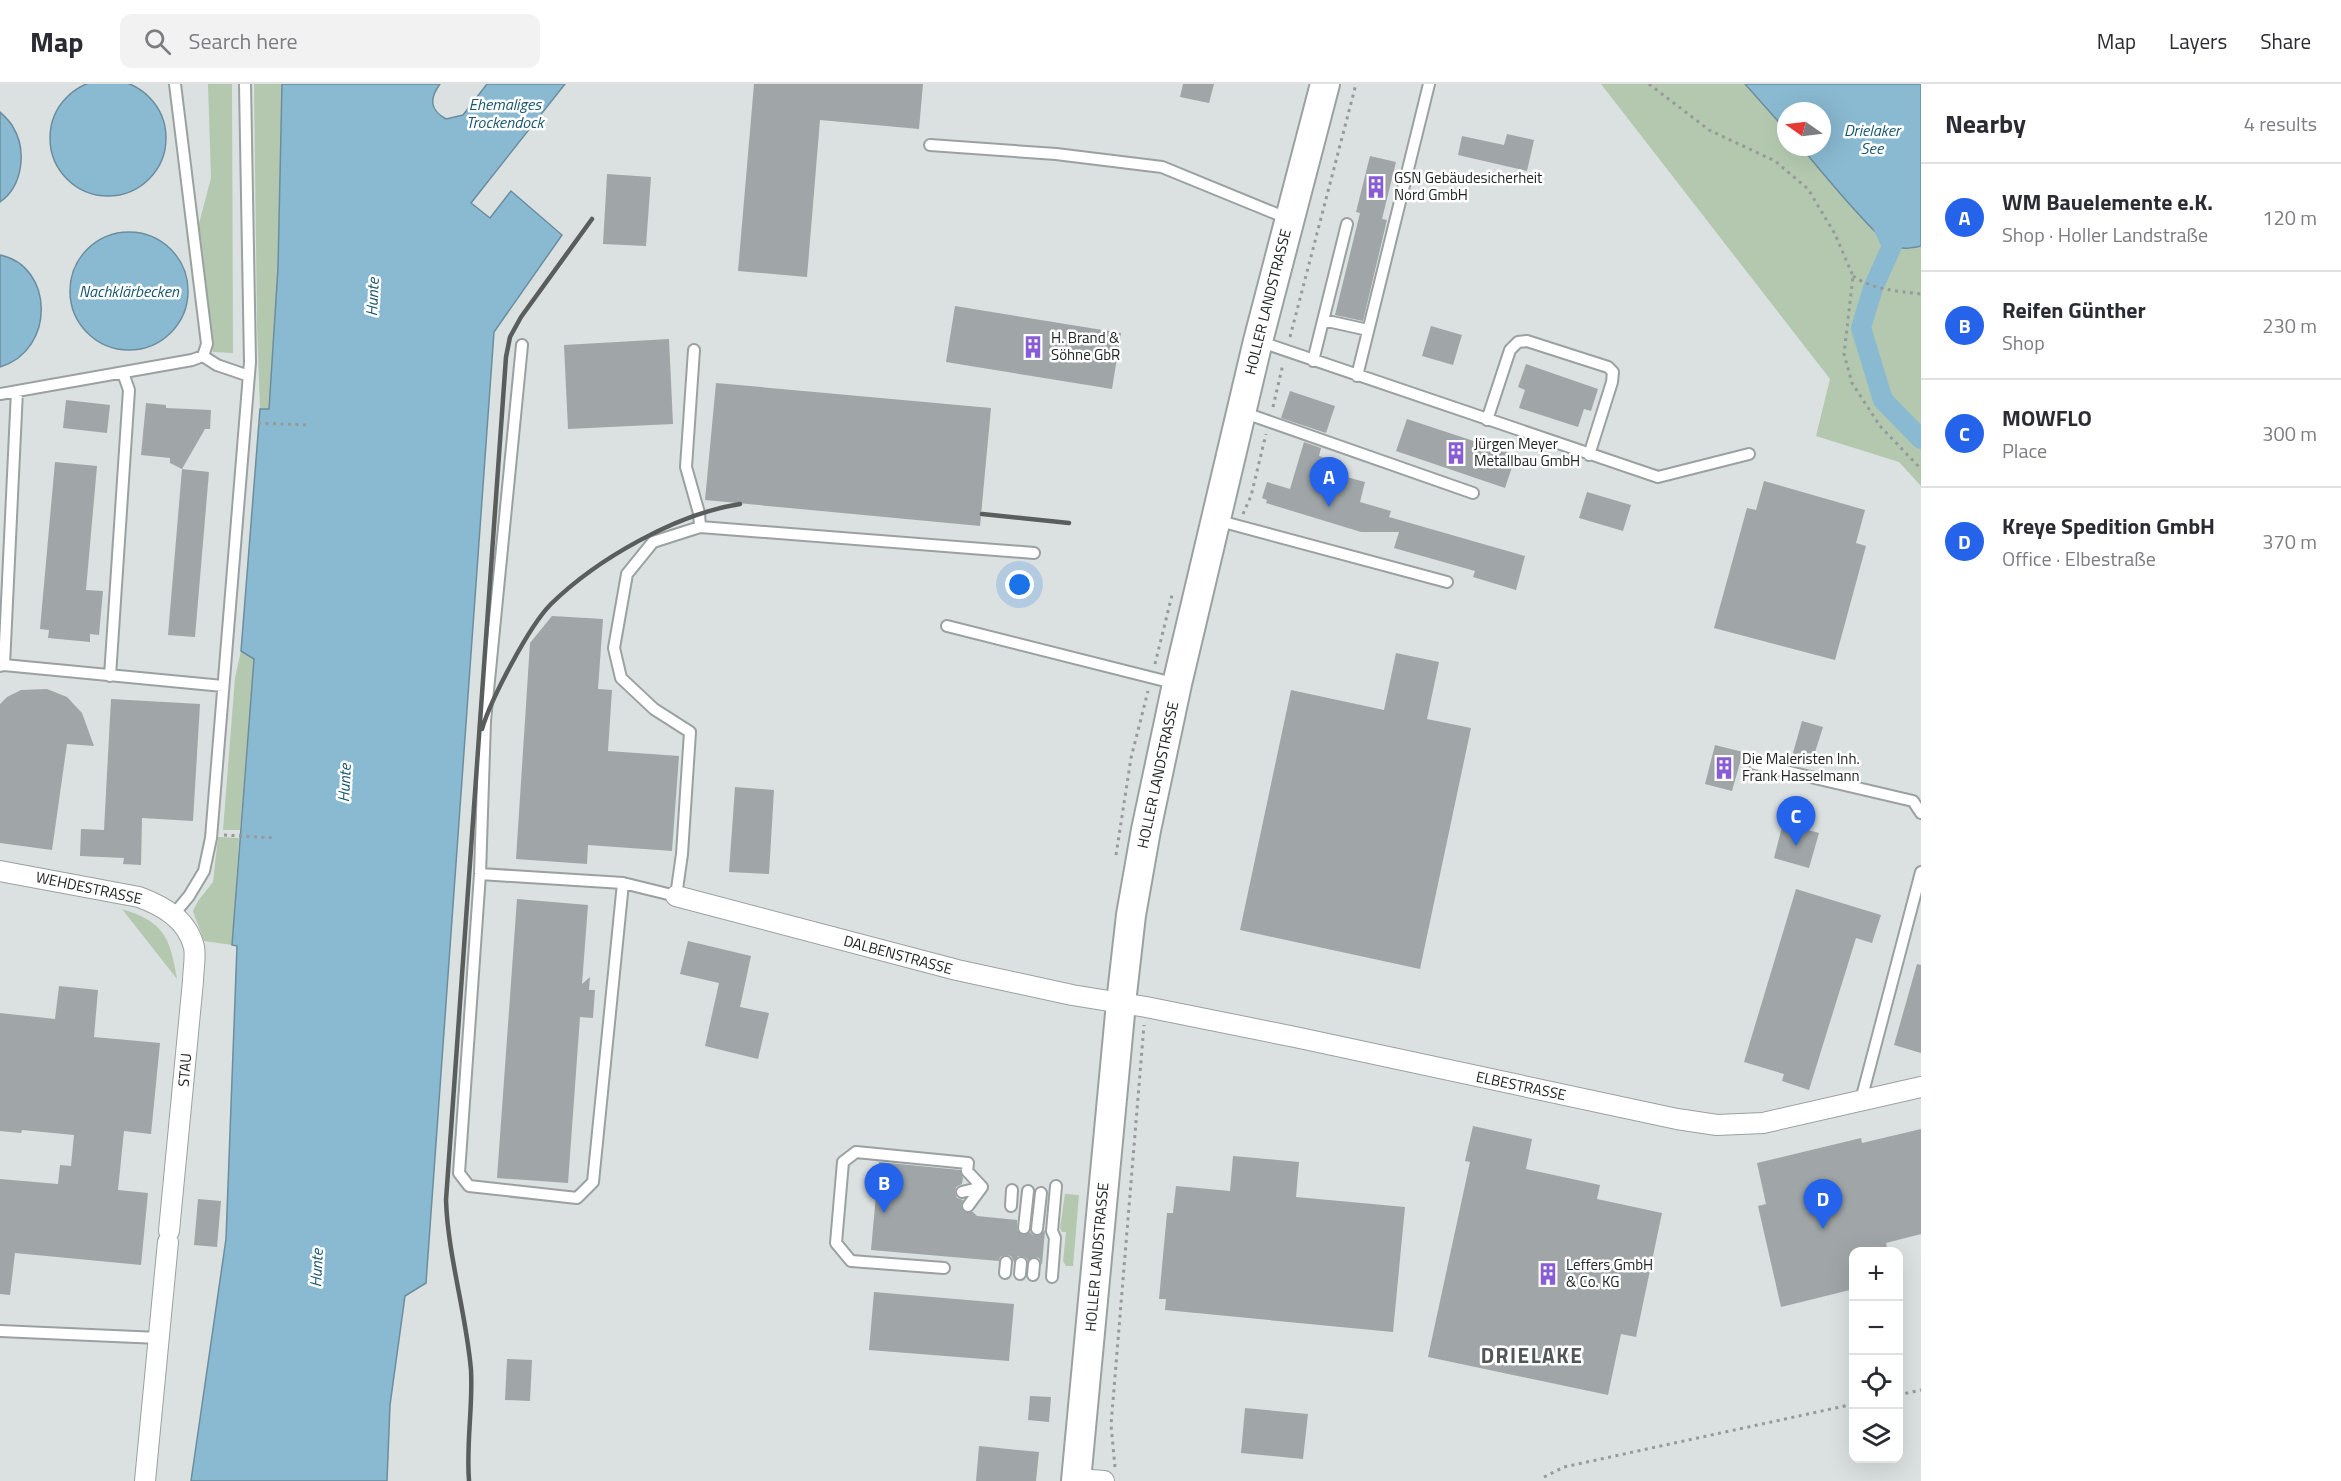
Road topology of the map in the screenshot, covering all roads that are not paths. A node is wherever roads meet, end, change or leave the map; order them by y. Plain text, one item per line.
1 (175, 84) edge
2 (245, 84) edge
3 (1325, 84) edge
4 (1429, 84) edge
5 (930, 145) dead end
6 (1289, 219) junction
7 (1347, 224) dead end
8 (1323, 320) junction
9 (1368, 330) junction
10 (1258, 341) junction
11 (522, 345) dead end
12 (694, 350) dead end
13 (203, 356) junction
14 (1313, 361) junction
15 (123, 372) junction
16 (249, 376) junction
17 (1357, 376) junction
18 (17, 391) junction
19 (0, 394) edge
20 (1241, 412) junction
21 (1487, 420) junction
22 (1749, 454) dead end
23 (1590, 455) junction
24 (1473, 493) dead end
25 (1226, 523) junction
26 (700, 527) junction
27 (1034, 553) dead end
28 (1447, 582) dead end
29 (947, 626) dead end
30 (2, 665) edge
31 (110, 676) junction
32 (1178, 684) junction
33 (223, 686) junction
34 (1755, 764) dead end
35 (1921, 813) edge
36 (0, 871) edge
37 (1921, 872) edge
38 (480, 874) junction
39 (622, 883) junction
40 (676, 896) junction
41 (1917, 908) edge
42 (174, 914) junction
43 (1133, 1005) junction
44 (1921, 1087) edge
45 (1861, 1101) junction
46 (963, 1177) dead end
47 (1056, 1186) dead end
48 (982, 1187) junction
49 (1012, 1190) dead end
50 (1028, 1191) dead end
51 (962, 1192) dead end
52 (1041, 1193) dead end
53 (968, 1206) dead end
54 (1011, 1206) dead end
55 (1024, 1228) dead end
56 (1037, 1229) dead end
57 (944, 1268) dead end
58 (1052, 1277) dead end
59 (0, 1331) edge
60 (159, 1338) junction
61 (1110, 1475) edge
62 (1076, 1480) edge
63 (145, 1481) edge

1 - 13 lane
2 - 16 lane
3 - 6 main road, HOLLER LANDSTRASSE
4 - 9 lane
5 - 6 lane
6 - 10 main road, HOLLER LANDSTRASSE
7 - 8 lane
8 - 9 lane
8 - 14 lane
9 - 17 lane
10 - 14 lane
10 - 20 main road, HOLLER LANDSTRASSE
11 - 38 lane
12 - 26 lane
13 - 15 lane
13 - 16 lane
14 - 17 lane
15 - 18 lane
15 - 31 lane
16 - 33 lane
17 - 21 lane
18 - 19 lane
18 - 30 lane
20 - 24 lane
20 - 25 main road, HOLLER LANDSTRASSE
21 - 23 lane
21 - 23 lane
22 - 23 lane
25 - 28 lane
25 - 32 main road, HOLLER LANDSTRASSE
26 - 27 lane
26 - 40 lane
29 - 32 lane
30 - 31 lane
31 - 33 lane
32 - 43 main road, HOLLER LANDSTRASSE
33 - 42 lane
34 - 35 lane
36 - 42 street, WEHDESTRASSE
37 - 41 lane
38 - 39 lane
38 - 39 lane
39 - 40 lane
40 - 43 street, DALBENSTRASSE
41 - 45 lane
42 - 60 street, STAU
43 - 45 street, ELBESTRASSE
43 - 62 main road, HOLLER LANDSTRASSE
44 - 45 street, ELBESTRASSE
46 - 48 lane
47 - 58 lane
48 - 51 lane
48 - 53 lane
48 - 57 lane
49 - 54 lane
50 - 55 lane
52 - 56 lane
59 - 60 lane
60 - 63 street, STAU
61 - 62 street

